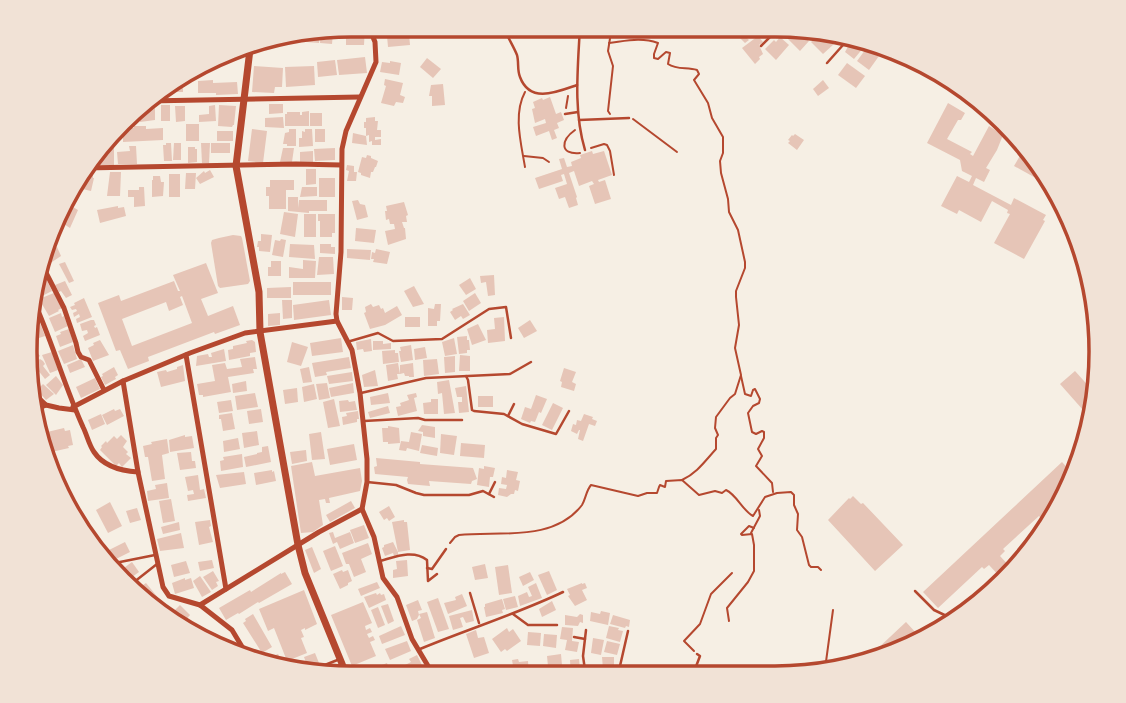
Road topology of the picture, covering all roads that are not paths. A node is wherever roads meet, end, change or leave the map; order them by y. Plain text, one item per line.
1 (372, 37) edge
2 (509, 37) edge
3 (579, 37) edge
4 (770, 37) edge
5 (843, 44) edge
6 (761, 46) dead end
7 (250, 53) edge
8 (827, 63) dead end
9 (577, 85) junction
10 (360, 97) junction
11 (163, 100) edge
12 (244, 100) junction
13 (578, 112) junction
14 (565, 114) road end
15 (629, 118) road end
16 (579, 120) junction
17 (585, 150) dead end
18 (341, 165) junction
19 (236, 166) junction
20 (96, 168) edge
21 (46, 273) edge
22 (39, 314) edge
23 (337, 321) junction
24 (260, 332) junction
25 (511, 338) dead end
26 (347, 342) junction
27 (186, 355) junction
28 (531, 362) dead end
29 (466, 376) junction
30 (123, 382) junction
31 (104, 390) junction
32 (360, 393) junction
33 (40, 399) edge
34 (514, 404) dead end
35 (46, 405) junction
36 (42, 407) edge
37 (74, 408) junction
38 (569, 411) dead end
39 (508, 416) junction
40 (462, 420) dead end
41 (363, 421) junction
42 (138, 472) junction
43 (368, 482) junction
44 (495, 482) dead end
45 (489, 494) junction
46 (494, 497) dead end
47 (362, 509) junction
48 (298, 545) junction
49 (446, 550) road end
50 (155, 555) junction
51 (380, 561) junction
52 (118, 562) edge
53 (157, 564) junction
54 (427, 569) junction
55 (437, 574) dead end
56 (136, 581) edge
57 (226, 589) junction
58 (915, 591) dead end
59 (563, 592) dead end
60 (470, 593) dead end
61 (200, 605) junction
62 (513, 614) junction
63 (945, 615) edge
64 (480, 625) junction
65 (557, 625) dead end
66 (586, 630) dead end
67 (628, 631) dead end
68 (575, 637) dead end
69 (585, 639) junction
70 (242, 647) edge
71 (419, 649) junction
72 (697, 654) road end
73 (340, 659) junction
74 (325, 665) edge
75 (343, 666) edge
76 (428, 666) edge
77 (584, 666) edge
78 (620, 666) edge
79 (696, 666) edge

1 - 10 street
2 - 9 lane
3 - 9 lane
4 - 6 lane
5 - 8 lane
7 - 12 street
9 - 13 lane
10 - 12 street
10 - 18 street
11 - 12 street
12 - 19 street
13 - 14 lane
13 - 16 lane
15 - 16 lane
16 - 17 lane
18 - 19 street
18 - 23 street
19 - 20 street
19 - 24 street
21 - 31 street
22 - 37 street
23 - 24 street
23 - 26 street
24 - 27 street
24 - 48 street
25 - 26 lane
26 - 32 street
27 - 30 street
27 - 57 street
28 - 29 lane
29 - 32 lane
29 - 39 lane
30 - 31 street
30 - 42 street
31 - 37 street
32 - 41 street
33 - 35 street
34 - 39 lane
35 - 36 street
35 - 37 street
37 - 42 street
38 - 39 lane
40 - 41 lane
41 - 43 street
42 - 50 street
43 - 45 lane
43 - 47 street
44 - 45 lane
45 - 46 lane
47 - 48 street
47 - 51 street
48 - 57 street
48 - 73 street
49 - 54 lane
50 - 52 lane
50 - 53 street
51 - 54 lane
51 - 71 street
53 - 56 lane
53 - 61 street
54 - 55 lane
57 - 61 street
58 - 63 lane
59 - 62 lane
60 - 64 lane
61 - 70 street
62 - 64 lane
62 - 65 lane
64 - 71 lane
66 - 69 lane
67 - 78 lane
68 - 69 lane
69 - 77 lane
71 - 76 street
72 - 79 lane
73 - 74 lane
73 - 75 street

